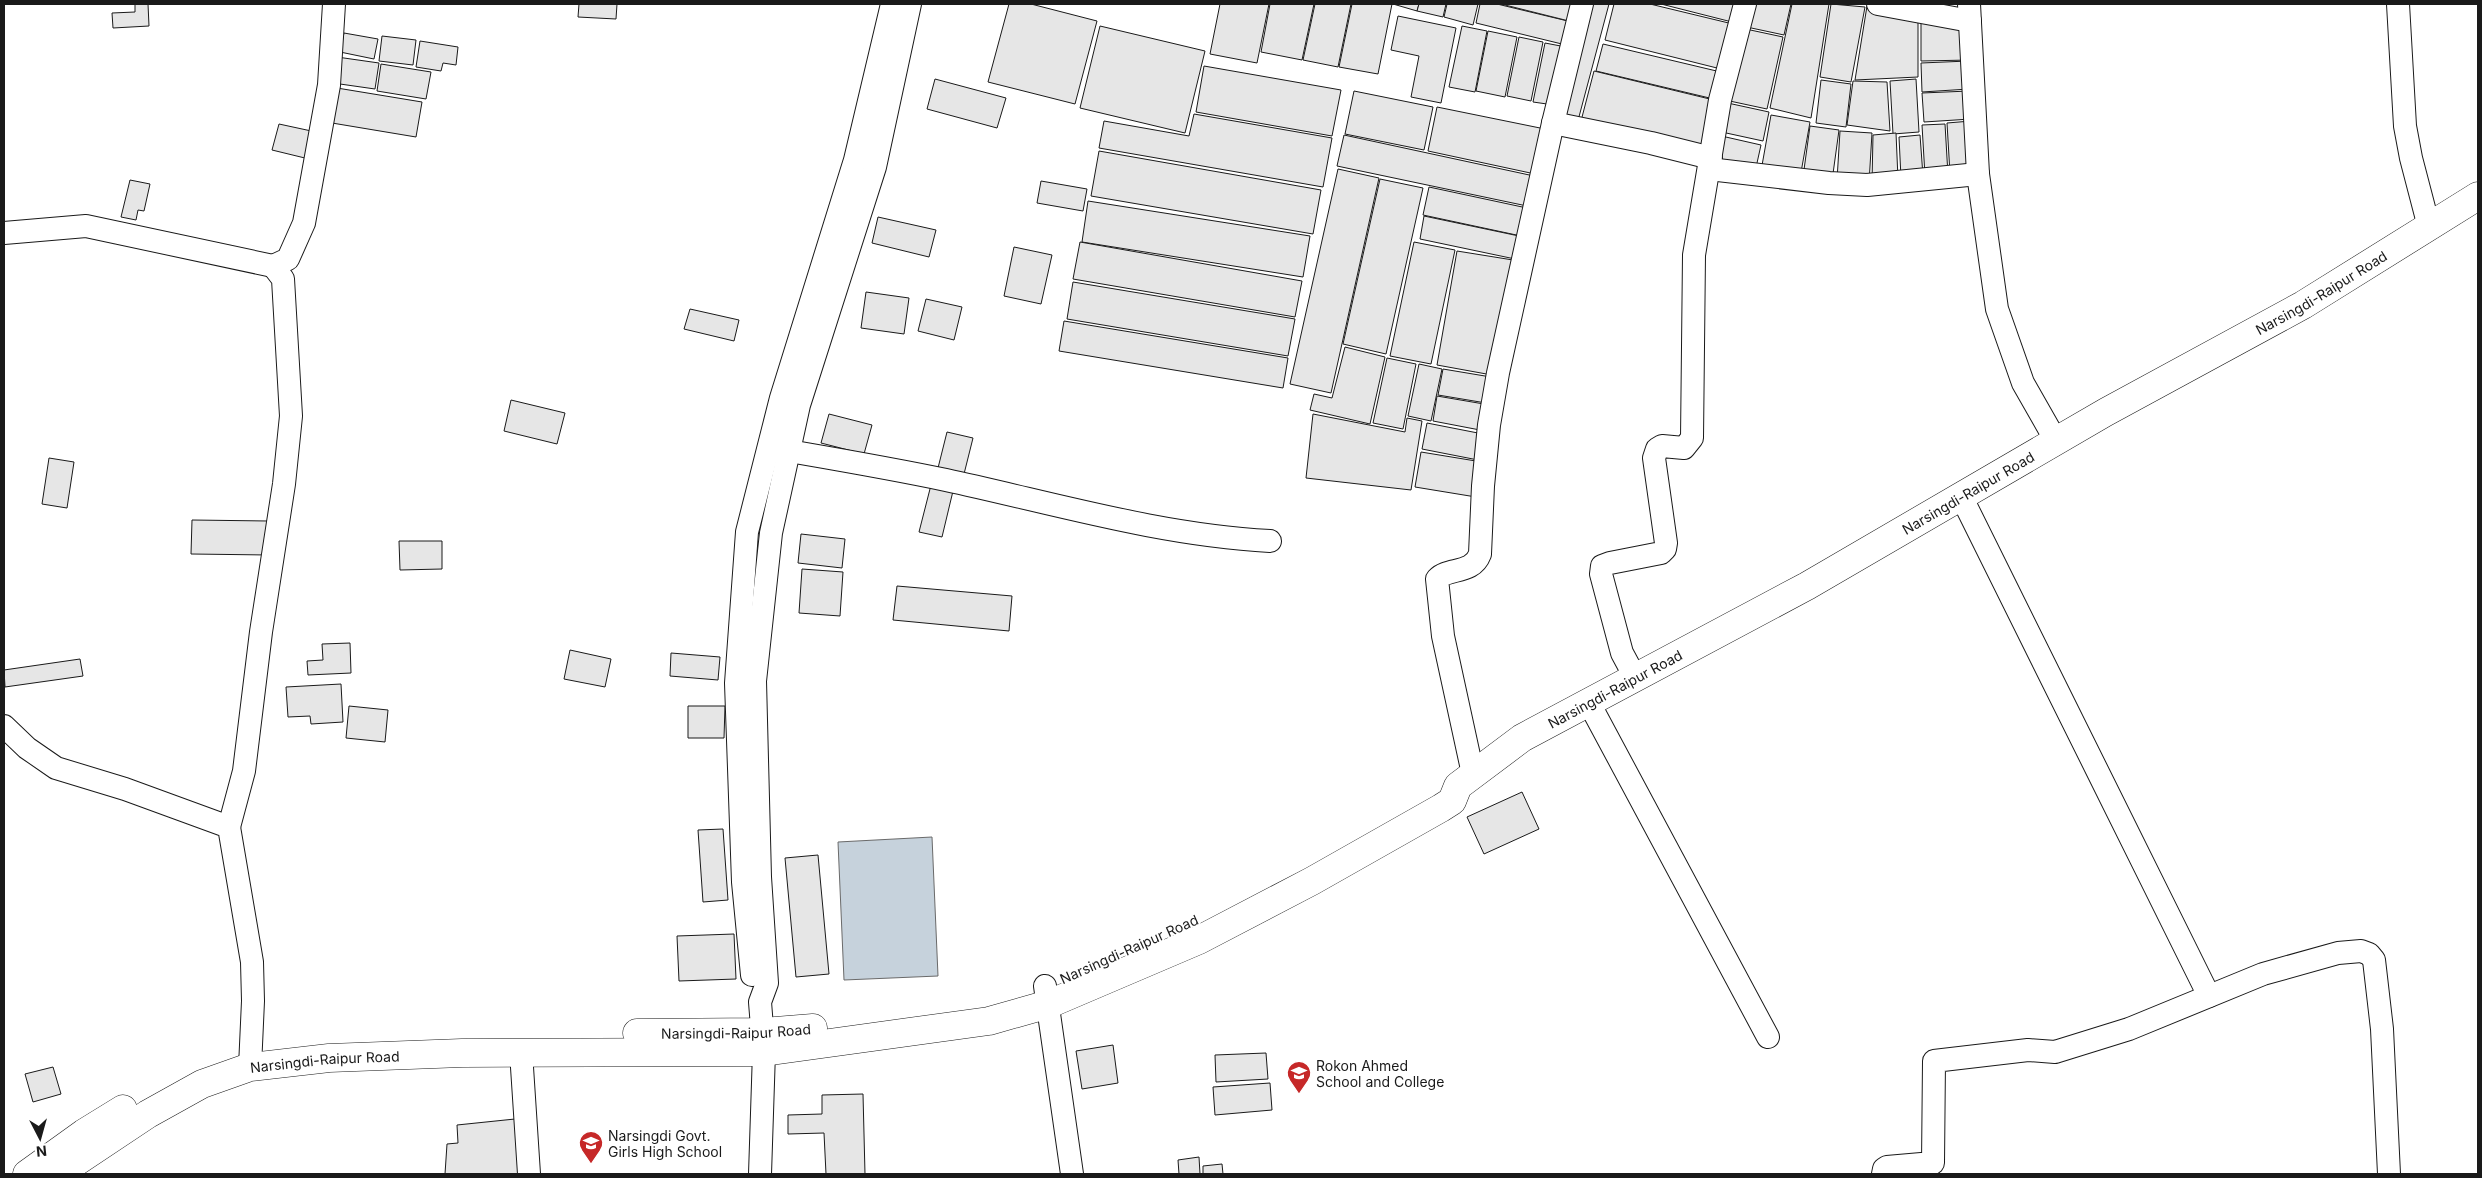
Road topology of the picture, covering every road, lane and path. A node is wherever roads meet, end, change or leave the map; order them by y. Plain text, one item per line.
1 (334, 4) edge
2 (892, 4) edge
3 (910, 4) edge
4 (1582, 4) edge
5 (1745, 4) edge
6 (1878, 4) edge
7 (2398, 4) edge
8 (1969, 13) edge
9 (1552, 124) junction
10 (1710, 163) junction
11 (1978, 174) junction
12 (2478, 196) edge
13 (2429, 227) junction
14 (4, 233) edge
15 (273, 266) junction
16 (2056, 441) junction
17 (789, 451) junction
18 (1961, 496) junction
19 (1270, 541) dead end
20 (1636, 679) junction
21 (1589, 703) junction
22 (4, 726) edge
23 (1465, 780) junction
24 (229, 827) junction
25 (1047, 995) junction
26 (2210, 996) junction
27 (760, 1002) junction
28 (1768, 1037) dead end
29 (763, 1042) junction
30 (521, 1052) junction
31 (251, 1059) junction
32 (27, 1174) edge
33 (58, 1174) edge
34 (529, 1174) edge
35 (760, 1174) edge
36 (1072, 1174) edge
37 (1883, 1174) edge
38 (2389, 1174) edge

1 - 15 street
2 - 27 street
3 - 17 street
4 - 9 street
5 - 10 street
6 - 8 street
7 - 13 street
8 - 11 street
9 - 10 street
9 - 23 street
10 - 11 street
10 - 20 street
11 - 16 street
12 - 13 main road, Narsingdi-Raipur Road
13 - 16 main road, Narsingdi-Raipur Road
14 - 15 street
15 - 24 street
16 - 18 main road, Narsingdi-Raipur Road
17 - 19 street
17 - 27 street
18 - 20 main road, Narsingdi-Raipur Road
18 - 26 street
20 - 21 main road, Narsingdi-Raipur Road
21 - 23 main road, Narsingdi-Raipur Road
21 - 28 street
22 - 24 street
23 - 25 main road, Narsingdi-Raipur Road
24 - 31 street
25 - 29 main road, Narsingdi-Raipur Road
25 - 36 street
26 - 37 street
26 - 38 street
27 - 29 street
29 - 30 main road, Narsingdi-Raipur Road
29 - 31 main road, Narsingdi-Raipur Road
29 - 35 street
30 - 31 main road, Narsingdi-Raipur Road
30 - 34 street
31 - 32 main road, Narsingdi-Raipur Road
31 - 33 main road, Narsingdi-Raipur Road

